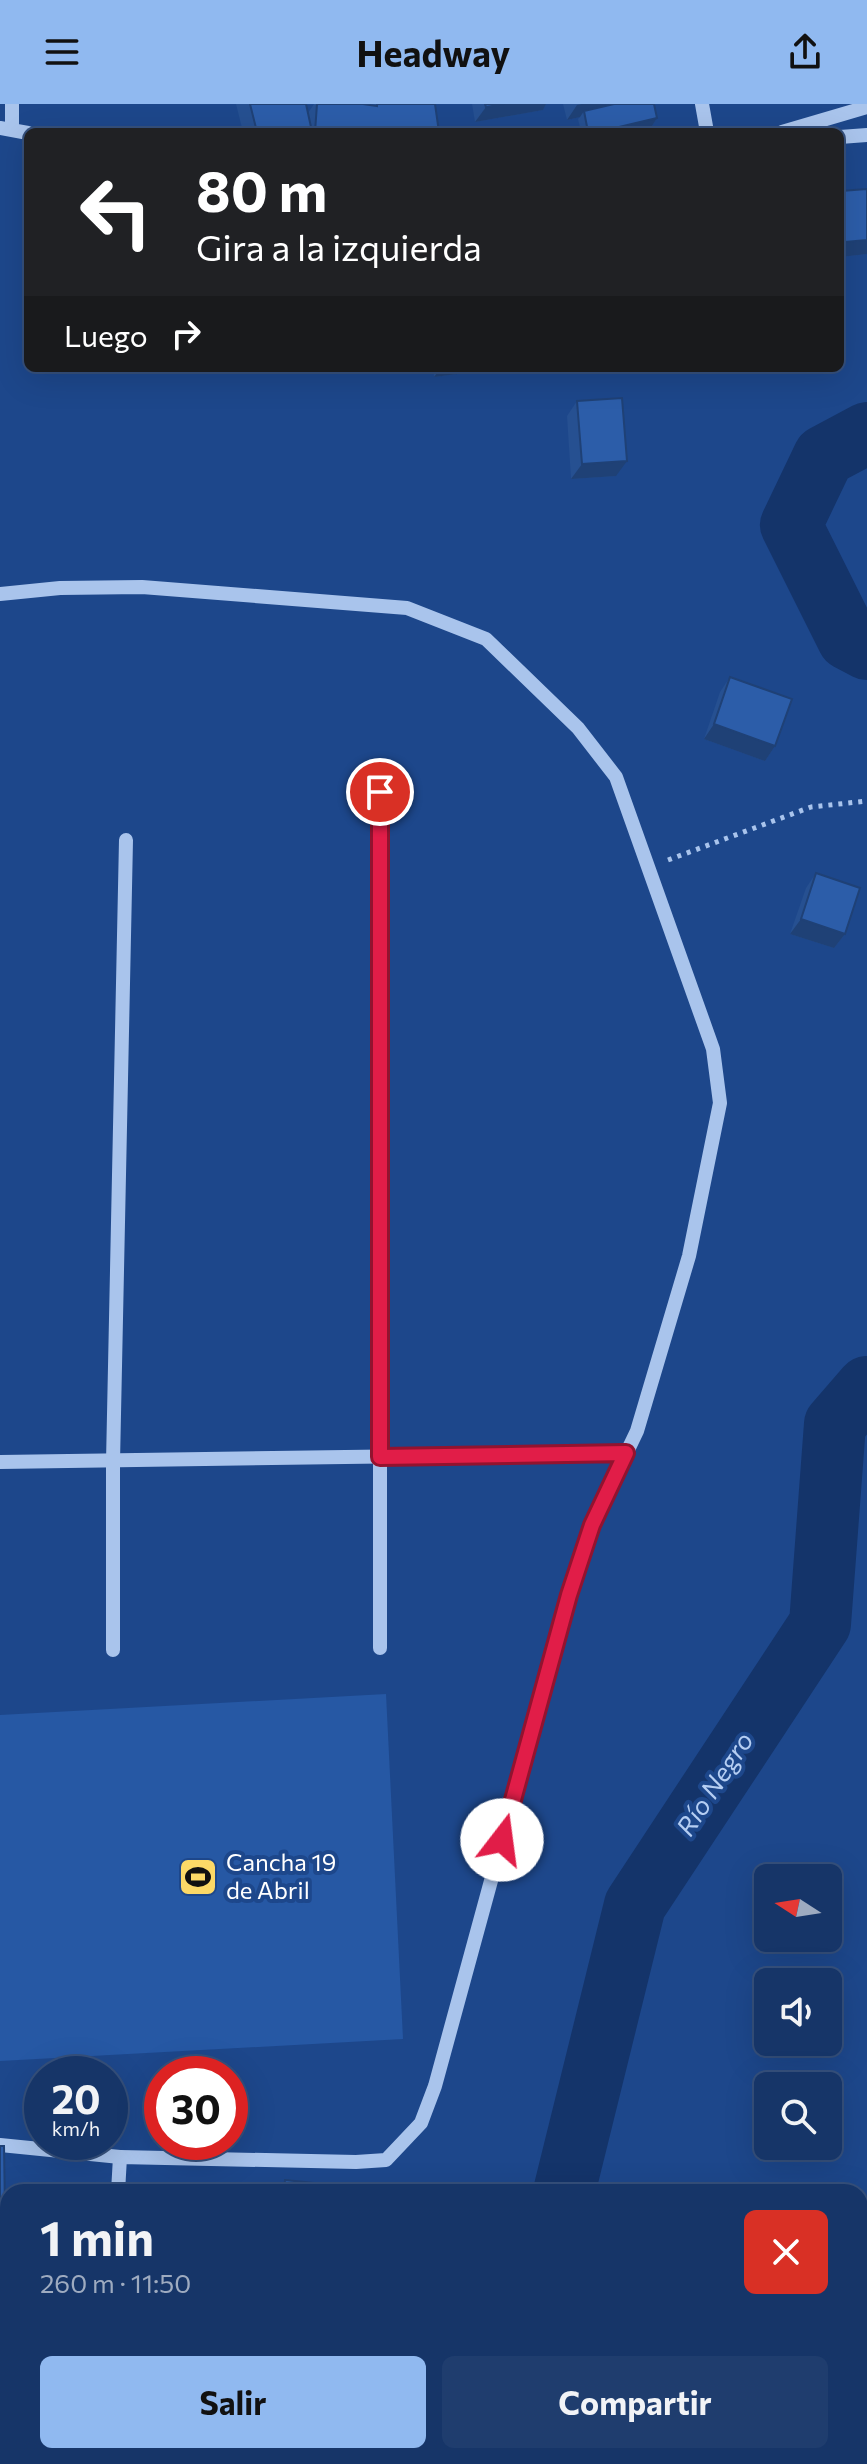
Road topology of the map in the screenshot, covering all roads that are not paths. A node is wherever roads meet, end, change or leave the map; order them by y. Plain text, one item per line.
1 (12, 104) edge
2 (702, 104) edge
3 (867, 107) edge
4 (706, 128) edge
5 (796, 128) edge
6 (6, 129) edge
7 (867, 135) edge
8 (844, 137) edge
9 (0, 594) edge
10 (380, 792) dead end
11 (126, 840) dead end
12 (626, 1453) junction
13 (380, 1457) junction
14 (0, 1462) edge
15 (113, 1462) junction
16 (380, 1648) dead end
17 (113, 1650) dead end
18 (0, 2145) edge
19 (24, 2147) edge
20 (128, 2157) edge
21 (120, 2160) edge
22 (118, 2184) edge

1 - 6 street
2 - 4 street
3 - 5 street
7 - 8 street
9 - 12 street
10 - 13 street
11 - 15 street
12 - 13 street
12 - 20 street
13 - 15 street
13 - 16 street
14 - 15 street
15 - 17 street
18 - 19 street
21 - 22 street

